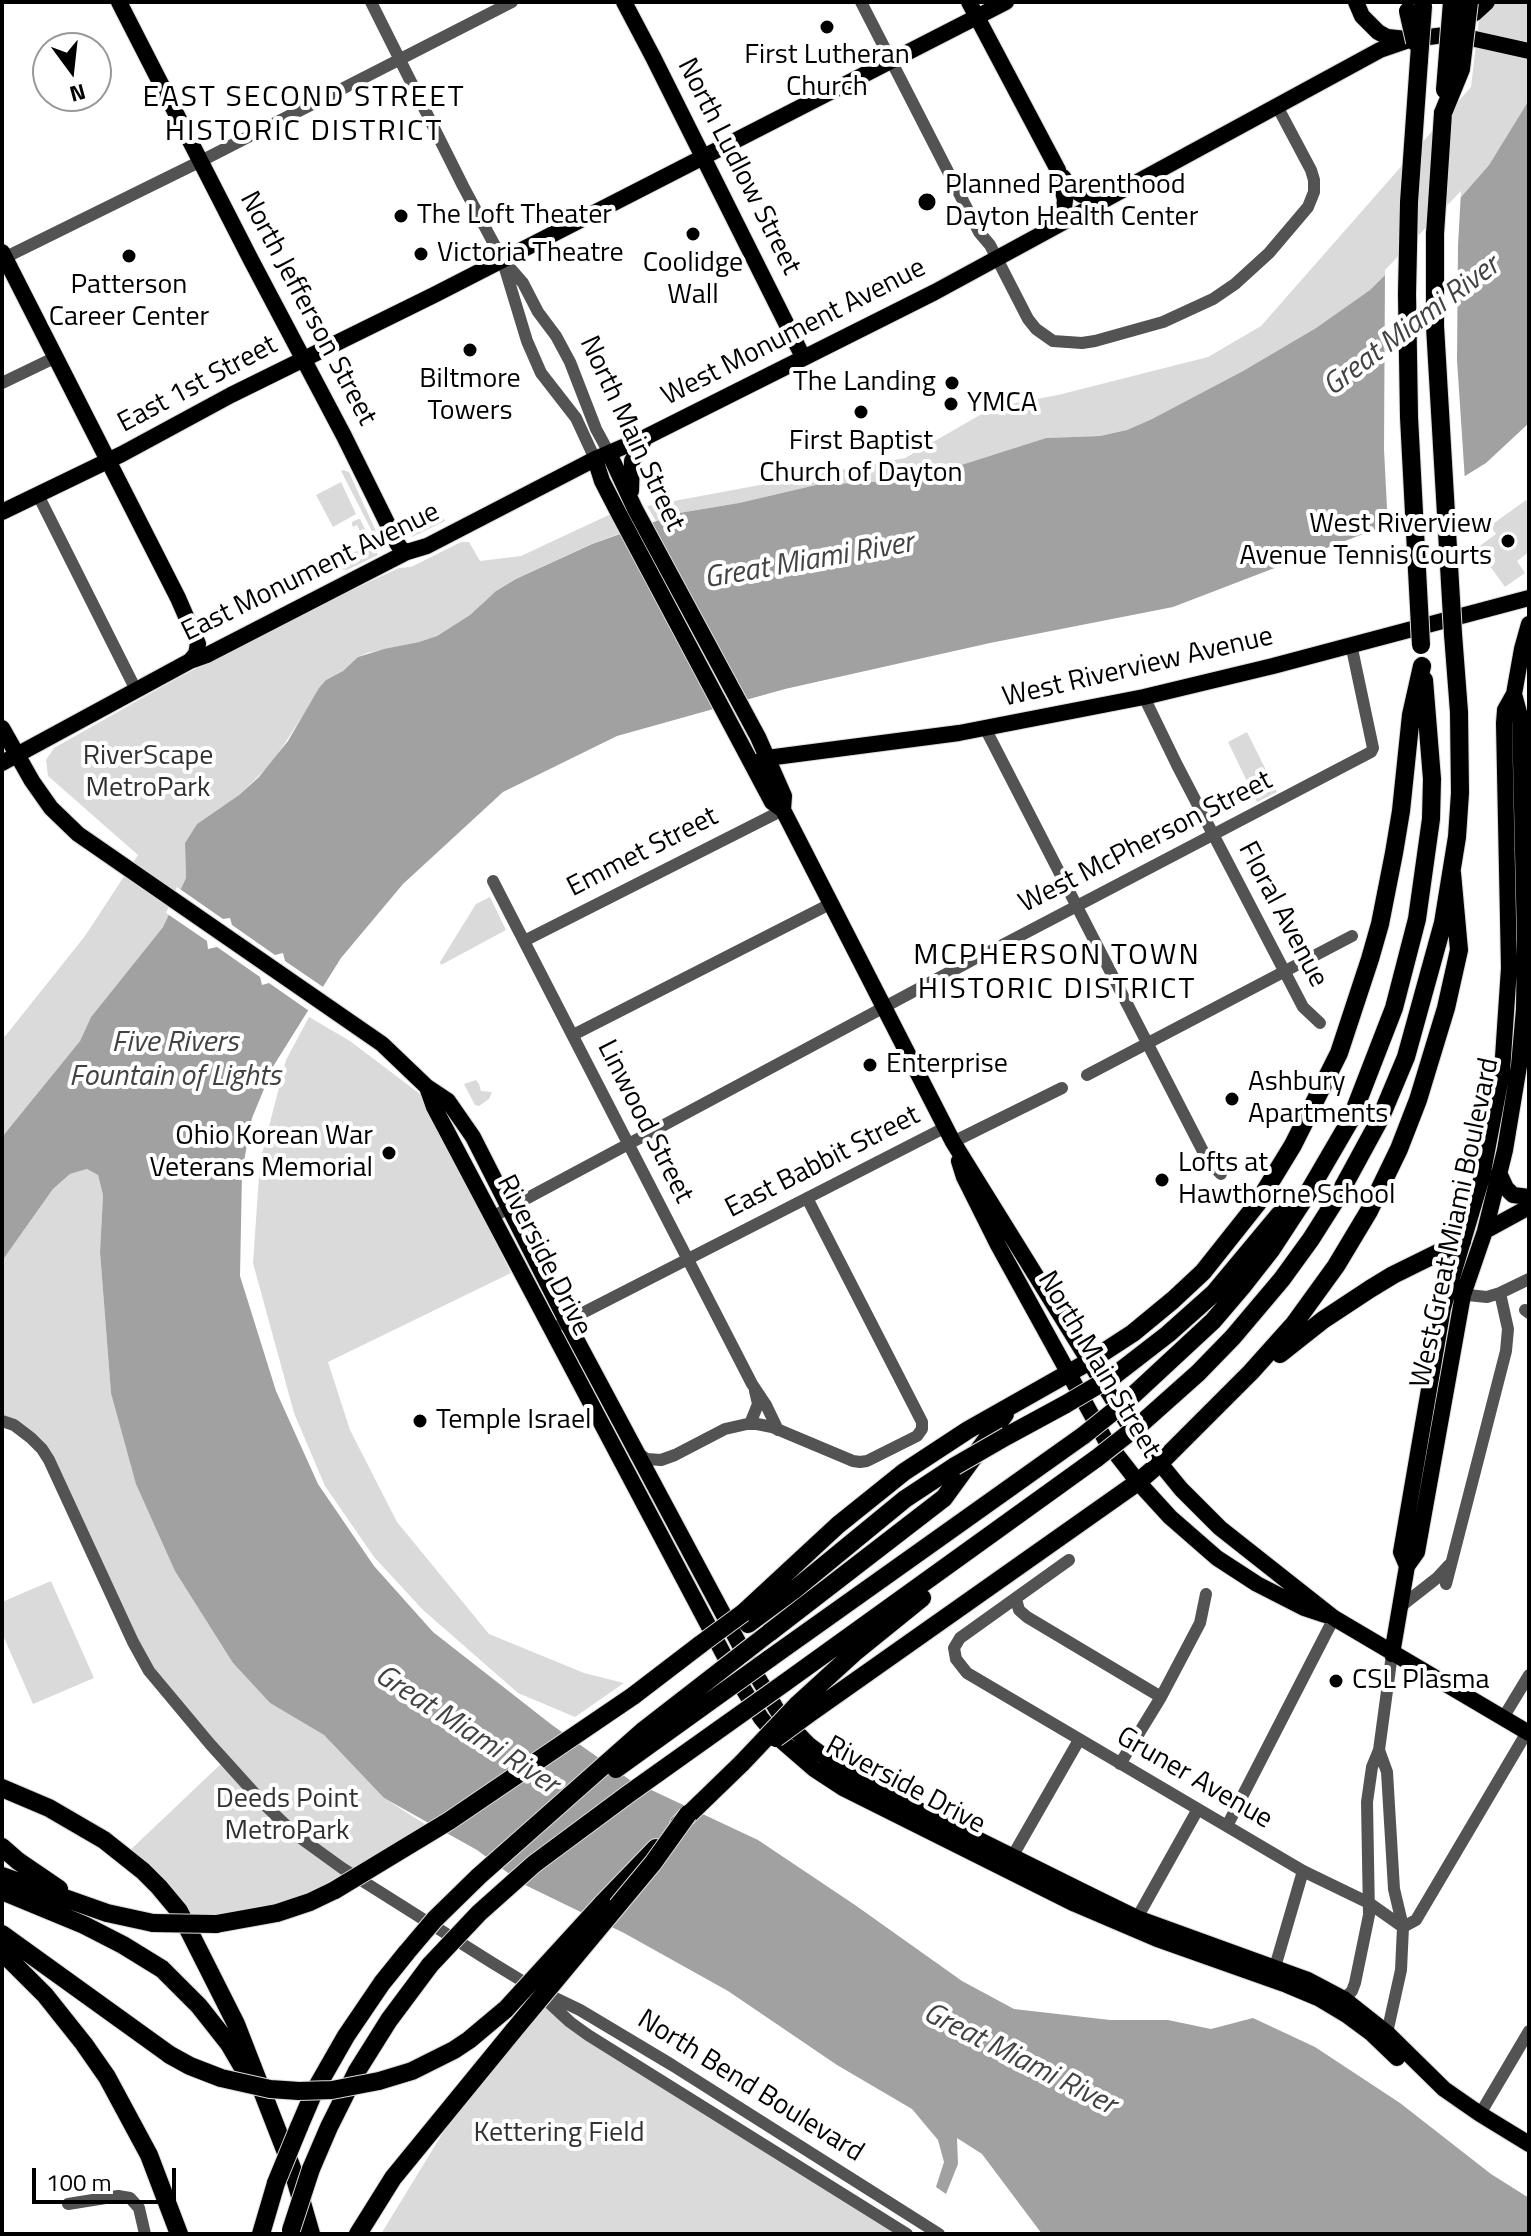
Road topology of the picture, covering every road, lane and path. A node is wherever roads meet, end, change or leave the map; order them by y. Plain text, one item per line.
1 (119, 2) edge
2 (371, 2) edge
3 (512, 2) edge
4 (624, 2) edge
5 (861, 2) edge
6 (969, 2) edge
7 (1006, 2) edge
8 (1356, 2) edge
9 (1452, 2) edge
10 (1469, 2) edge
11 (1487, 2) edge
12 (1416, 5) edge
13 (977, 18) junction
14 (1412, 39) junction
15 (1529, 51) edge
16 (400, 59) junction
17 (892, 62) junction
18 (1277, 106) junction
19 (1443, 113) junction
20 (703, 158) junction
21 (201, 161) junction
22 (1058, 170) junction
23 (1038, 236) junction
24 (3, 256) edge
25 (502, 259) junction
26 (997, 259) junction
27 (56, 357) junction
28 (803, 357) junction
29 (305, 359) junction
30 (2, 383) edge
31 (646, 437) junction
32 (602, 456) junction
33 (109, 461) junction
34 (38, 495) junction
35 (629, 509) junction
36 (2, 512) edge
37 (407, 552) junction
38 (1529, 598) edge
39 (1529, 624) edge
40 (1351, 644) junction
41 (190, 661) junction
42 (1422, 666) junction
43 (136, 690) junction
44 (1514, 694) junction
45 (1144, 697) junction
46 (2, 728) edge
47 (985, 728) junction
48 (10, 759) edge
49 (760, 761) junction
50 (783, 810) junction
51 (1213, 835) junction
52 (1452, 873) junction
53 (493, 881) dead end
54 (830, 904) junction
55 (1076, 906) junction
56 (1352, 936) dead end
57 (524, 941) junction
58 (989, 952) dead end
59 (976, 958) dead end
60 (1284, 972) junction
61 (884, 1008) junction
62 (1320, 1023) dead end
63 (573, 1035) junction
64 (1147, 1042) junction
65 (1087, 1075) dead end
66 (1062, 1088) dead end
67 (950, 1134) junction
68 (629, 1145) junction
69 (1499, 1173) junction
70 (1221, 1174) dead end
71 (1529, 1197) edge
72 (807, 1198) junction
73 (1305, 1198) junction
74 (1529, 1207) edge
75 (502, 1213) junction
76 (1485, 1231) junction
77 (1462, 1241) junction
78 (688, 1260) junction
79 (1529, 1279) edge
80 (1455, 1293) junction
81 (1500, 1293) junction
82 (559, 1326) junction
83 (1090, 1361) junction
84 (1251, 1372) junction
85 (1070, 1373) junction
86 (752, 1384) junction
87 (1016, 1404) junction
88 (2, 1421) edge
89 (750, 1424) junction
90 (778, 1430) junction
91 (639, 1454) junction
92 (1160, 1463) junction
93 (1138, 1482) junction
94 (1069, 1560) dead end
95 (1452, 1562) junction
96 (952, 1563) junction
97 (1446, 1584) dead end
98 (1206, 1594) dead end
99 (1016, 1599) junction
100 (1400, 1607) junction
101 (745, 1618) junction
102 (1334, 1618) junction
103 (1392, 1654) junction
104 (1529, 1675) edge
105 (1161, 1697) junction
106 (802, 1710) junction
107 (1503, 1718) junction
108 (1528, 1733) edge
109 (1079, 1740) junction
110 (1379, 1750) junction
111 (1120, 1764) junction
112 (2, 1788) edge
113 (1198, 1809) junction
114 (688, 1814) junction
115 (540, 1824) junction
116 (1227, 1826) junction
117 (2, 1847) edge
118 (1012, 1857) junction
119 (1303, 1871) junction
120 (2, 1876) edge
121 (2, 1891) edge
122 (1369, 1903) junction
123 (81, 1904) junction
124 (1137, 1918) junction
125 (1403, 1927) junction
126 (2, 1934) edge
127 (2, 1952) edge
128 (1275, 1967) junction
129 (532, 1987) junction
130 (1344, 1999) junction
131 (1529, 2031) edge
132 (1387, 2033) junction
133 (1480, 2114) junction
134 (275, 2124) junction
135 (1529, 2144) edge
136 (1529, 2156) edge
137 (68, 2204) dead end
138 (362, 2226) edge
139 (290, 2232) edge
140 (145, 2234) edge
141 (179, 2234) edge
142 (261, 2234) edge
143 (311, 2234) edge
144 (907, 2234) edge
145 (939, 2234) edge

1 - 21 main road, North Jefferson Street
2 - 16 street, North Main Street
3 - 16 street
4 - 20 main road, North Ludlow Street
5 - 17 street
6 - 13 main road
7 - 13 main road, East 1st Street
8 - 14 main road
9 - 19 highway, bridge
10 - 19 highway, bridge
11 - 14 main road
12 - 42 highway, bridge
13 - 17 main road, East 1st Street
13 - 22 main road
14 - 15 main road, West Monument Avenue
14 - 18 main road, West Monument Avenue
16 - 21 street
16 - 25 street, North Main Street
17 - 20 main road, East 1st Street
17 - 26 street
18 - 22 main road
18 - 23 main road, West Monument Avenue
18 - 26 street
19 - 52 highway, bridge
20 - 25 main road, East 1st Street
20 - 28 main road, North Ludlow Street
21 - 24 street
21 - 29 main road, North Jefferson Street
22 - 23 main road
23 - 26 main road, West Monument Avenue
24 - 27 main road
25 - 29 main road, East 1st Street
25 - 32 street, North Main Street
25 - 32 street, North Main Street
26 - 28 main road, West Monument Avenue
27 - 30 street
27 - 33 main road
28 - 31 main road, West Monument Avenue
29 - 33 main road, East 1st Street
29 - 37 main road, North Jefferson Street
31 - 32 main road, East Monument Avenue
31 - 35 main road
32 - 35 main road, North Main Street
32 - 37 main road, East Monument Avenue
33 - 34 main road, East 1st Street
33 - 41 main road
34 - 36 main road, East 1st Street
34 - 43 street
35 - 49 main road, North Main Street
35 - 49 main road, North Main Street
37 - 41 main road, East Monument Avenue
38 - 40 main road, West Riverview Avenue
39 - 44 main road, West Great Miami Boulevard
40 - 45 main road, West Riverview Avenue
40 - 51 street, West McPherson Street
41 - 43 main road, East Monument Avenue
42 - 73 highway
42 - 83 highway
43 - 48 main road, East Monument Avenue
44 - 69 main road, West Great Miami Boulevard
44 - 77 main road, West Great Miami Boulevard
45 - 47 main road, West Riverview Avenue
45 - 51 street, Floral Avenue
46 - 48 main road, Riverside Drive
47 - 49 main road, West Riverview Avenue
47 - 55 street
48 - 75 main road, Riverside Drive
49 - 50 main road, North Main Street
50 - 54 main road, North Main Street
50 - 57 street, Emmet Street
51 - 55 street, West McPherson Street
51 - 60 street, Floral Avenue
52 - 84 highway
52 - 96 highway, bridge
53 - 57 street, Linwood Street
54 - 61 main road, North Main Street
54 - 63 street
55 - 58 street, West McPherson Street
55 - 64 street
56 - 60 street
57 - 63 street, Linwood Street
59 - 61 street
60 - 62 street, Floral Avenue
60 - 64 street
61 - 67 main road, North Main Street
61 - 68 street
63 - 68 street, Linwood Street
64 - 65 street
64 - 70 street
66 - 67 street, East Babbit Street
67 - 72 street, East Babbit Street
67 - 83 main road, North Main Street
67 - 85 main road, North Main Street
68 - 75 street
68 - 78 street, Linwood Street
69 - 71 main road
69 - 76 main road, West Great Miami Boulevard
72 - 78 street, East Babbit Street
72 - 90 street
73 - 101 highway, bridge
73 - 115 highway, bridge
74 - 76 main road
75 - 82 main road, Riverside Drive
76 - 77 street
76 - 80 main road, West Great Miami Boulevard
77 - 80 main road, West Great Miami Boulevard
77 - 84 highway
78 - 82 street, East Babbit Street
78 - 86 street, Linwood Street
79 - 81 street
80 - 81 street
80 - 100 main road, West Great Miami Boulevard
81 - 95 street
82 - 91 main road, Riverside Drive
82 - 136 main road, Riverside Drive
83 - 85 highway
83 - 92 main road, North Main Street
84 - 92 highway
85 - 87 highway
85 - 93 main road, North Main Street
86 - 89 street, Linwood Street
86 - 90 street, Linwood Street
87 - 101 highway
87 - 115 highway, bridge
88 - 129 street, North Bend Boulevard
89 - 90 street
89 - 91 street
91 - 118 main road, Riverside Drive
92 - 93 highway
92 - 102 main road, North Main Street
93 - 102 main road, North Main Street
93 - 106 highway
94 - 99 street
95 - 97 street
95 - 100 street
96 - 106 highway
96 - 139 highway, bridge
98 - 105 street
99 - 105 street
99 - 109 street, Gruner Avenue
100 - 103 main road, West Great Miami Boulevard
101 - 123 highway, bridge
102 - 103 main road, North Main Street
102 - 116 street
103 - 107 main road, North Main Street
103 - 110 street
104 - 107 street
105 - 111 street
106 - 114 highway, bridge
107 - 108 main road, North Main Street
108 - 125 street
109 - 111 street, Gruner Avenue
109 - 118 street
110 - 122 street
110 - 125 street
111 - 113 street, Gruner Avenue
112 - 134 highway
113 - 116 street, Gruner Avenue
113 - 124 street
114 - 126 highway, bridge
114 - 138 highway, bridge
115 - 142 highway, bridge
116 - 119 street, Gruner Avenue
117 - 123 highway
118 - 124 main road, Riverside Drive
119 - 122 street, Gruner Avenue
119 - 128 street
120 - 123 highway
121 - 134 highway
122 - 125 street, Gruner Avenue
122 - 130 street
124 - 128 main road, Riverside Drive
125 - 132 street
127 - 141 highway
128 - 130 main road, Riverside Drive
129 - 144 street, North Bend Boulevard
129 - 145 street, North Bend Boulevard
130 - 132 main road, Riverside Drive
131 - 133 street
132 - 133 main road, Riverside Drive
133 - 135 main road, Riverside Drive
134 - 143 highway
137 - 140 street

